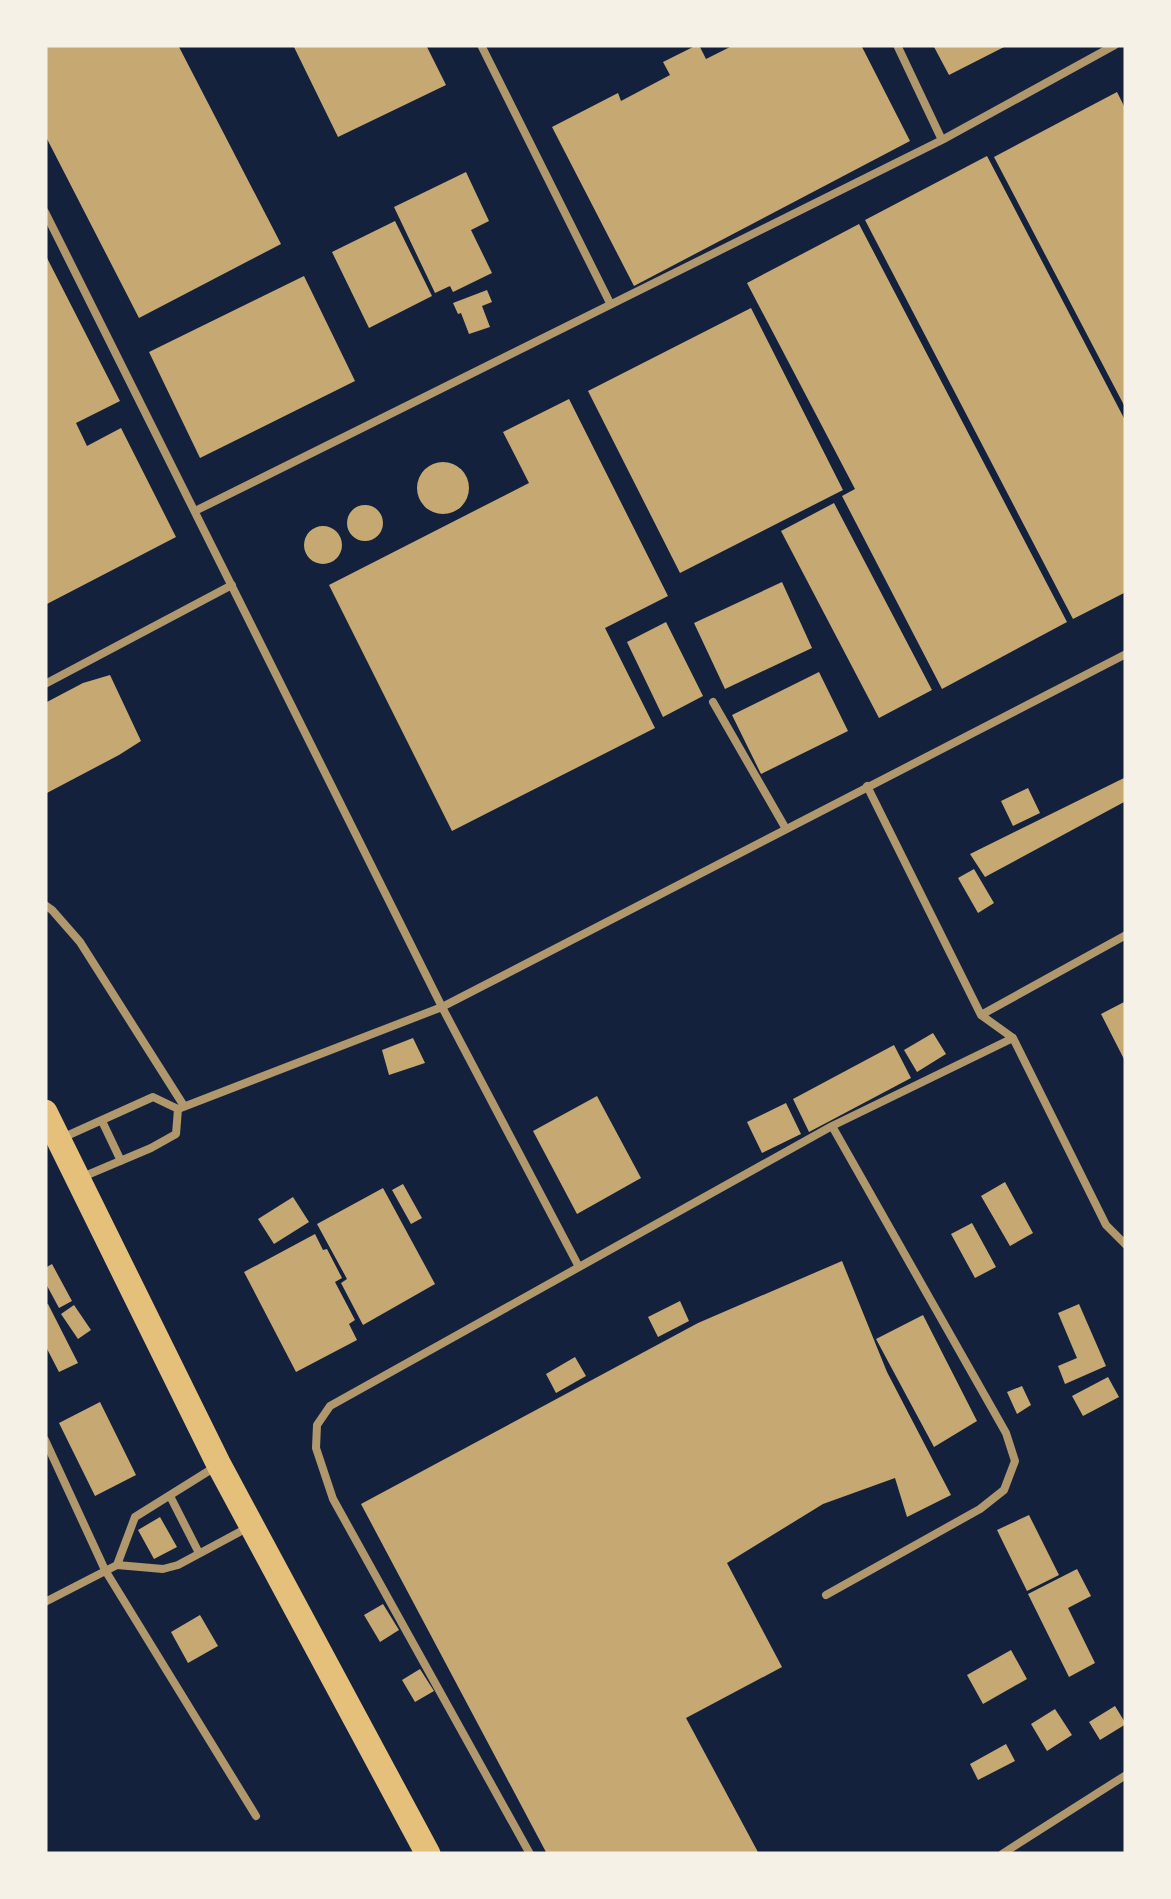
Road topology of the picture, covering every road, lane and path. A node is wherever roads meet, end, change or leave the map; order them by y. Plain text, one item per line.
1 (481, 45) edge
2 (897, 45) edge
3 (1115, 45) edge
4 (942, 140) junction
5 (45, 212) edge
6 (610, 303) junction
7 (195, 511) junction
8 (232, 585) junction
9 (1126, 654) edge
10 (45, 684) edge
11 (713, 702) dead end
12 (867, 786) junction
13 (786, 829) junction
14 (45, 906) edge
15 (1126, 935) edge
16 (442, 1006) junction
17 (981, 1014) junction
18 (1013, 1038) junction
19 (181, 1107) junction
20 (45, 1112) edge
21 (102, 1121) junction
22 (832, 1126) junction
23 (59, 1140) junction
24 (121, 1161) junction
25 (78, 1179) junction
26 (1126, 1245) edge
27 (579, 1267) junction
28 (45, 1440) edge
29 (218, 1464) junction
30 (170, 1496) junction
31 (252, 1525) junction
32 (199, 1554) junction
33 (116, 1565) junction
34 (105, 1570) junction
35 (826, 1595) dead end
36 (45, 1602) edge
37 (1126, 1775) edge
38 (256, 1816) dead end
39 (428, 1854) edge
40 (530, 1854) edge
41 (1002, 1854) edge

1 - 6 lane
2 - 4 lane
3 - 4 lane
4 - 6 lane
5 - 7 lane
6 - 7 lane
7 - 8 lane
8 - 10 lane
8 - 16 lane
9 - 12 lane
11 - 13 lane
12 - 13 lane
12 - 17 lane
13 - 16 lane
14 - 19 lane
15 - 17 lane
16 - 19 lane
16 - 27 lane
17 - 18 lane
18 - 22 lane
18 - 26 lane
19 - 21 lane
19 - 24 lane
20 - 23 main road
21 - 23 lane
21 - 24 lane
22 - 27 lane
22 - 35 lane
23 - 25 main road
24 - 25 lane
25 - 29 main road
27 - 40 lane
28 - 34 lane
29 - 30 lane
29 - 31 main road
30 - 32 lane
30 - 33 lane
31 - 32 lane
31 - 39 main road
32 - 33 lane
33 - 34 lane
34 - 36 lane
34 - 38 lane
37 - 41 lane

